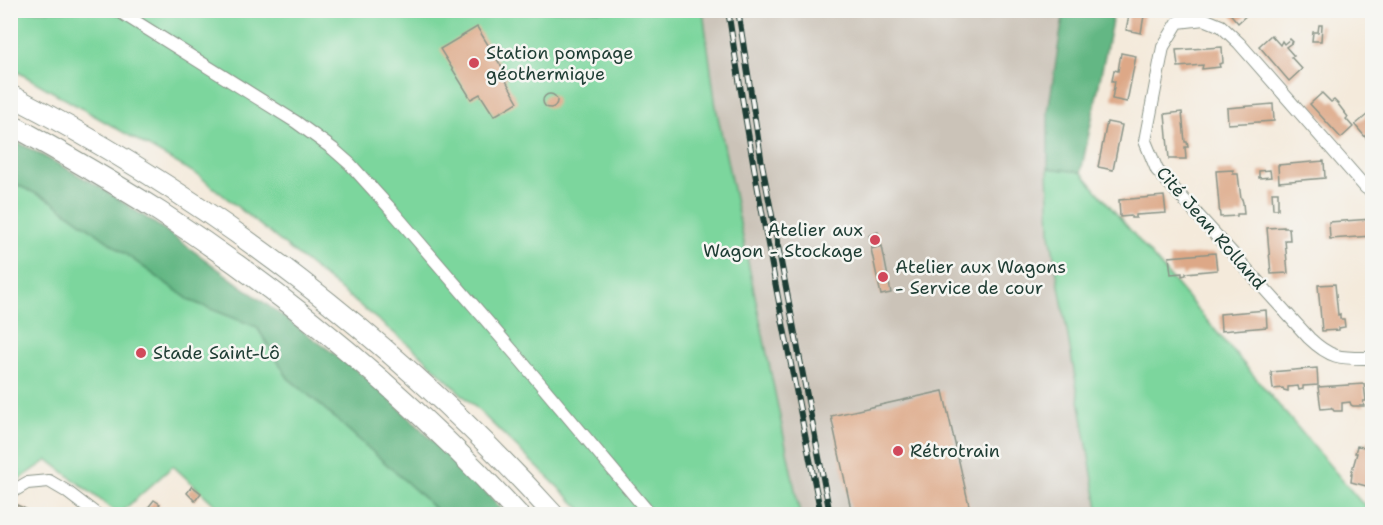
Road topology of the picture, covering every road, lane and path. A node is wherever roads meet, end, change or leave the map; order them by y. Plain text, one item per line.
1 (117, 10) edge
2 (10, 95) edge
3 (10, 124) edge
4 (1372, 189) edge
5 (1372, 358) edge
6 (10, 493) edge
7 (96, 514) edge
8 (518, 514) edge
9 (553, 514) edge
10 (650, 514) edge

1 - 10 street
2 - 9 main road
3 - 8 main road
4 - 5 street, Cité Jean Rolland
6 - 7 street

